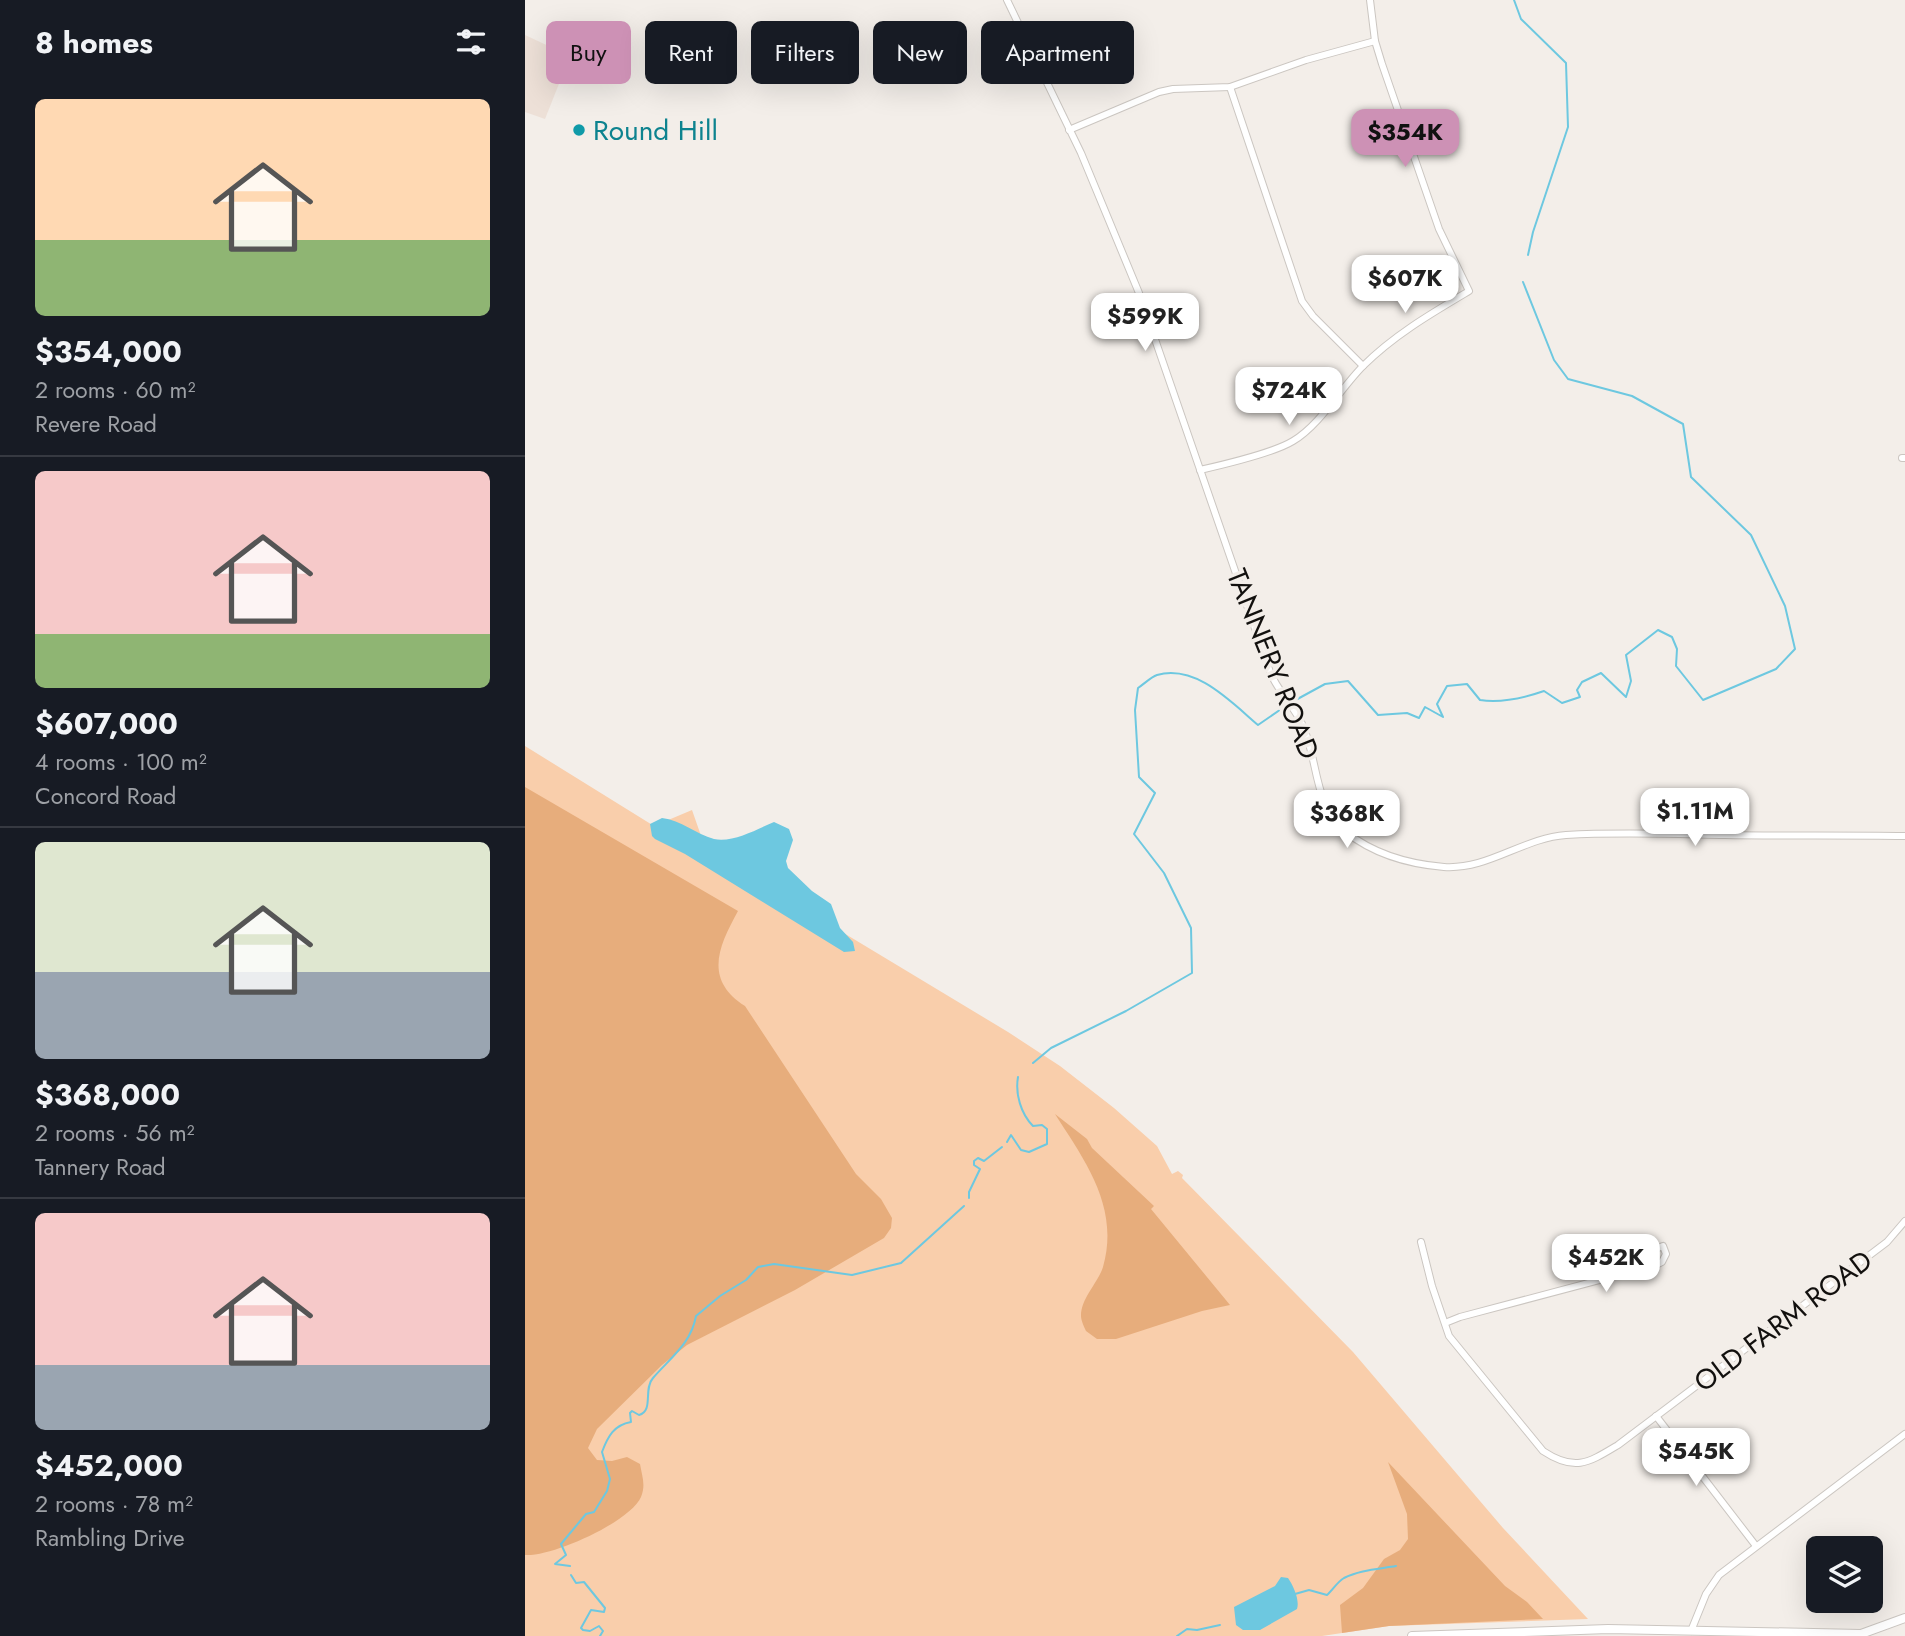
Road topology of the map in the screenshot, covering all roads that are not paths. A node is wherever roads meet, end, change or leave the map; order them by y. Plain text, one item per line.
1 (1007, 0) edge
2 (1370, 0) edge
3 (1375, 41) junction
4 (1230, 87) junction
5 (1069, 130) junction
6 (1363, 366) junction
7 (1200, 470) junction
8 (1905, 836) edge
9 (1905, 1221) edge
10 (1421, 1242) dead end
11 (1641, 1268) dead end
12 (1445, 1323) junction
13 (1656, 1416) junction
14 (1905, 1434) edge
15 (1756, 1546) junction
16 (1905, 1618) edge
17 (1691, 1631) junction
18 (1861, 1635) edge
19 (1412, 1636) edge

1 - 5 street, TANNERY ROAD
2 - 3 street
3 - 4 street
3 - 6 street
4 - 5 street
4 - 6 street
5 - 7 street, TANNERY ROAD
6 - 7 street
7 - 8 street, TANNERY ROAD
9 - 13 street, OLD FARM ROAD
10 - 12 street, OLD FARM ROAD
11 - 12 street
12 - 13 street, OLD FARM ROAD
13 - 15 street
14 - 15 street
15 - 17 street
16 - 18 street
17 - 18 street
17 - 19 street

